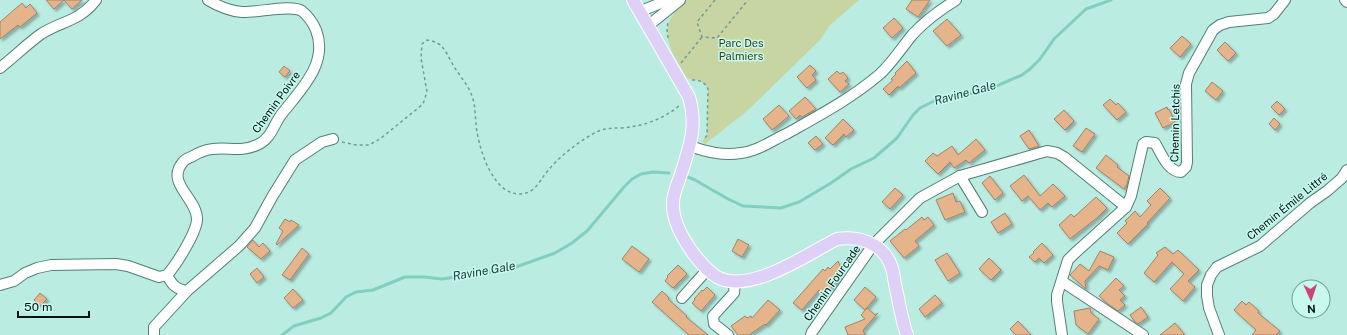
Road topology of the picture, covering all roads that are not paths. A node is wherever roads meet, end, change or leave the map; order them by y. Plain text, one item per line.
1 (96, 0) edge
2 (208, 0) edge
3 (634, 0) edge
4 (680, 0) edge
5 (956, 0) edge
6 (1285, 0) edge
7 (669, 4) edge
8 (641, 11) junction
9 (648, 25) junction
10 (0, 68) edge
11 (333, 139) road end
12 (692, 147) junction
13 (1347, 170) edge
14 (960, 176) junction
15 (1126, 207) junction
16 (982, 212) dead end
17 (873, 245) junction
18 (707, 270) junction
19 (167, 275) junction
20 (736, 282) junction
21 (1063, 282) junction
22 (0, 285) edge
23 (187, 291) junction
24 (682, 298) dead end
25 (154, 335) edge
26 (728, 335) edge
27 (812, 335) edge
28 (907, 335) edge
29 (1062, 335) edge
30 (1143, 335) edge
31 (1219, 335) edge

1 - 10 street
2 - 19 street, Chemin Poivre
3 - 8 main road
4 - 7 street
5 - 12 street
6 - 15 street, Chemin Letchis
7 - 8 street
7 - 9 street
8 - 9 main road
9 - 12 main road
11 - 23 street
12 - 18 main road
13 - 31 street, Chemin Émile Littré
14 - 15 street
14 - 16 street
14 - 17 street
15 - 21 street
17 - 20 main road
17 - 27 street, Chemin Fourcade
17 - 28 main road
18 - 20 main road
18 - 24 street
19 - 22 street
19 - 23 street
20 - 26 street
21 - 29 street
21 - 30 street
23 - 25 street

